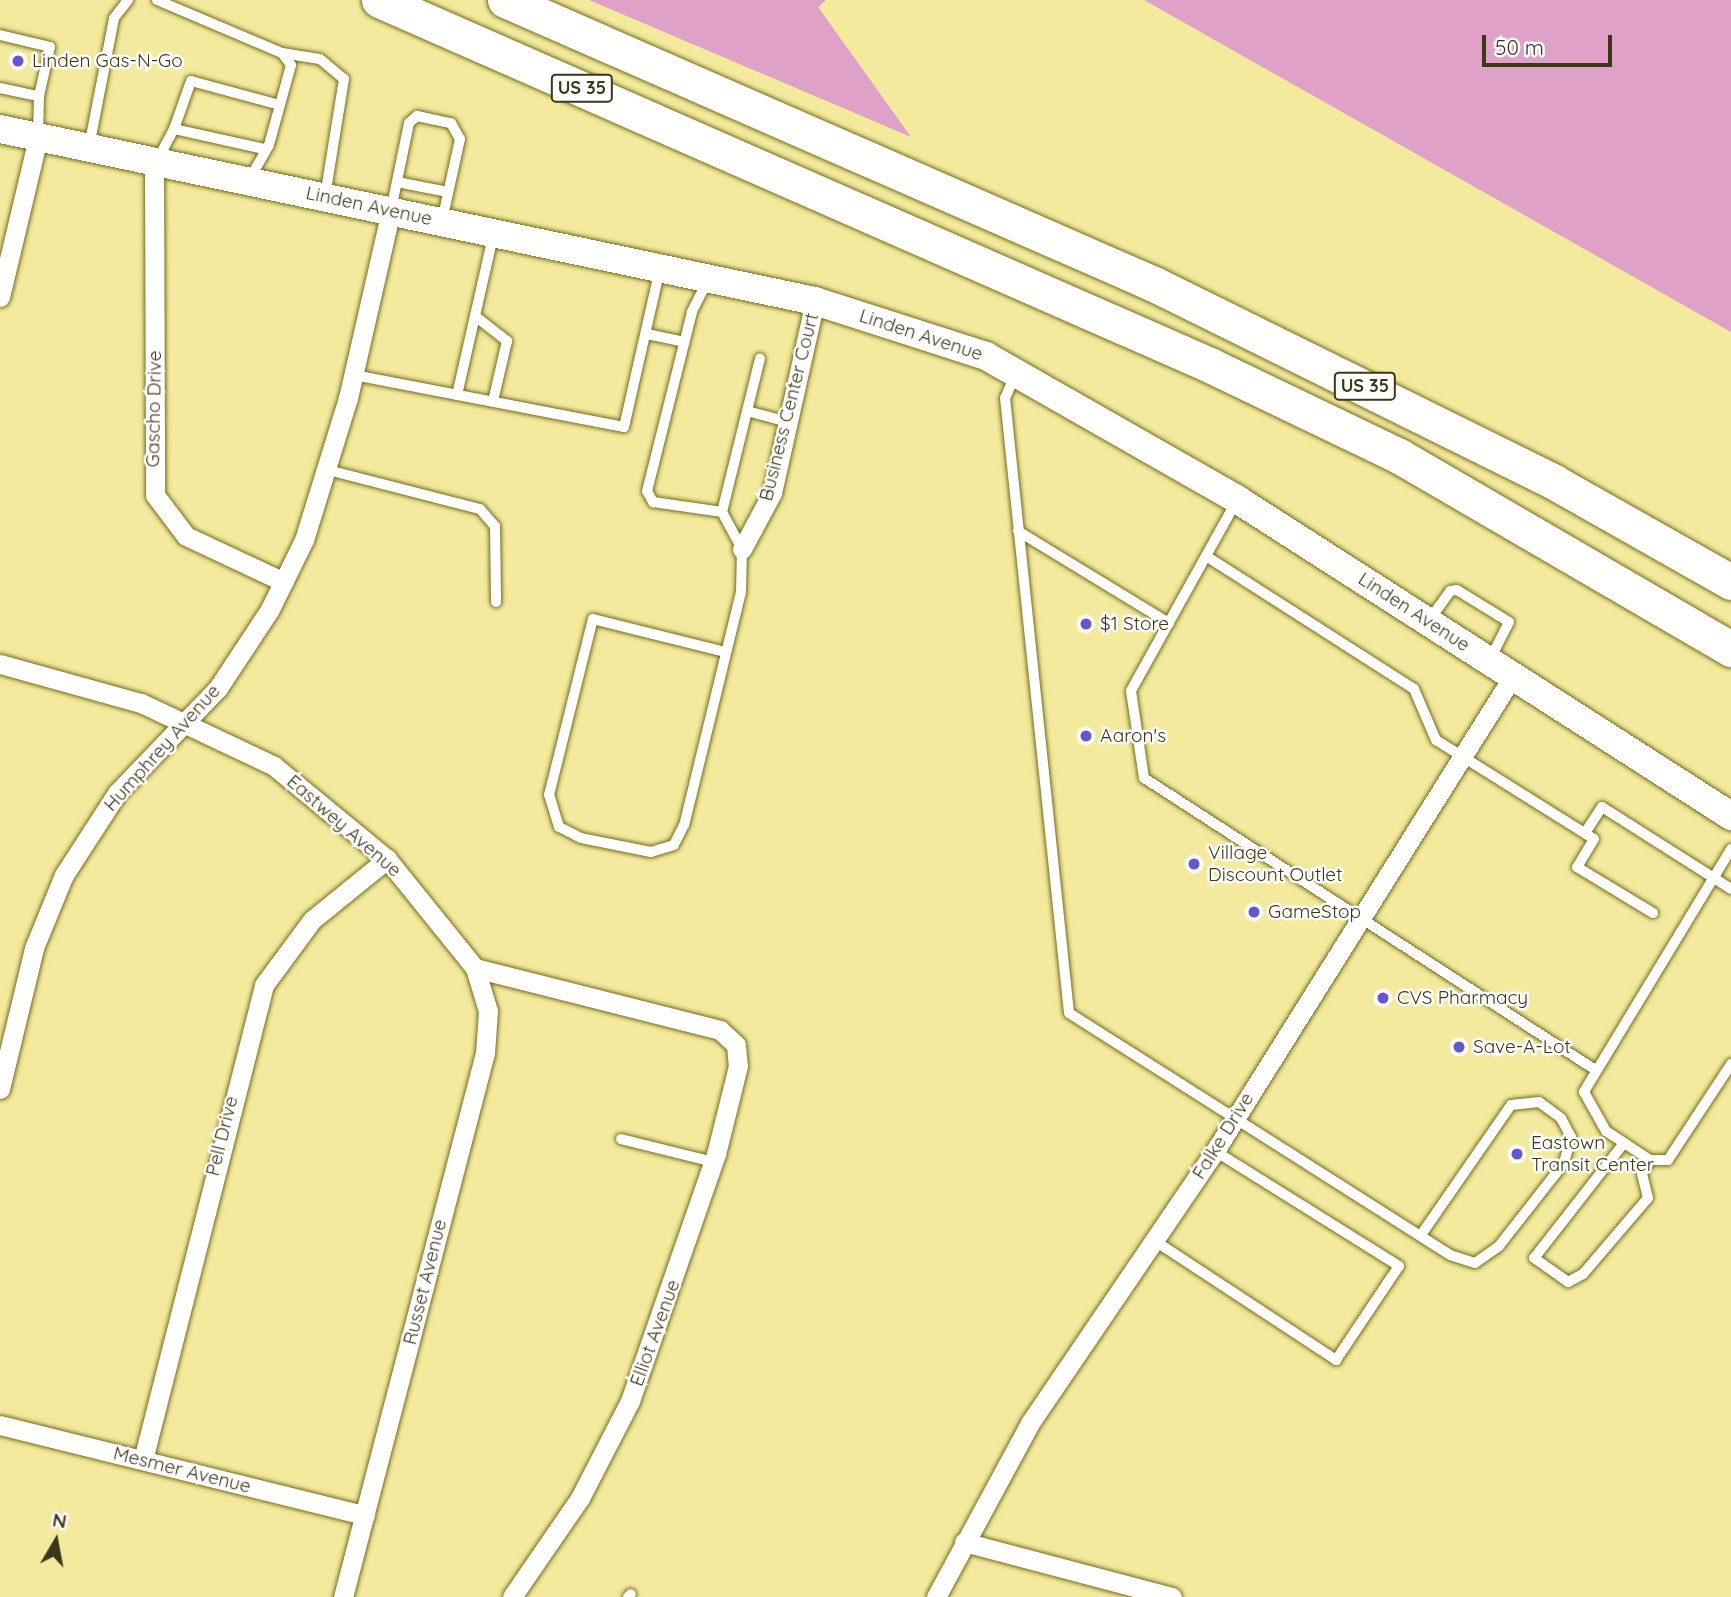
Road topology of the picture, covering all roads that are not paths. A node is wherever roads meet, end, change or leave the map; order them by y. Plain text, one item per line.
1 (128, 0) edge
2 (157, 0) edge
3 (379, 0) edge
4 (505, 0) edge
5 (0, 35) edge
6 (282, 53) junction
7 (0, 88) edge
8 (39, 96) junction
9 (280, 105) junction
10 (0, 129) edge
11 (174, 129) junction
12 (38, 137) junction
13 (89, 148) junction
14 (264, 149) junction
15 (154, 162) junction
16 (248, 181) junction
17 (397, 182) junction
18 (448, 192) junction
19 (325, 197) junction
20 (391, 210) junction
21 (442, 221) junction
22 (494, 233) junction
23 (4, 267) edge
24 (660, 269) junction
25 (709, 278) junction
26 (0, 298) edge
27 (815, 301) junction
28 (475, 316) junction
29 (647, 334) junction
30 (684, 342) junction
31 (760, 359) dead end
32 (1017, 370) junction
33 (354, 375) junction
34 (457, 395) junction
35 (493, 401) junction
36 (747, 411) junction
37 (788, 422) junction
38 (328, 470) junction
39 (1554, 482) junction
40 (1238, 500) junction
41 (722, 512) junction
42 (1018, 531) junction
43 (742, 550) junction
44 (1206, 556) junction
45 (1731, 567) edge
46 (284, 582) junction
47 (1731, 582) edge
48 (496, 602) dead end
49 (1674, 616) junction
50 (1429, 622) junction
51 (1169, 623) junction
52 (1731, 649) edge
53 (724, 652) junction
54 (1731, 659) edge
55 (1489, 661) junction
56 (0, 664) edge
57 (1513, 676) junction
58 (187, 722) junction
59 (1463, 758) junction
60 (1731, 816) edge
61 (1585, 833) junction
62 (1731, 849) edge
63 (387, 859) junction
64 (1713, 878) junction
65 (1731, 889) edge
66 (1653, 914) dead end
67 (1361, 919) junction
68 (475, 968) junction
69 (1731, 1064) edge
70 (1594, 1069) junction
71 (0, 1089) edge
72 (1236, 1117) junction
73 (621, 1139) dead end
74 (1624, 1143) junction
75 (1214, 1151) junction
76 (1650, 1160) junction
77 (713, 1162) junction
78 (1420, 1235) junction
79 (1155, 1241) junction
80 (0, 1425) edge
81 (143, 1460) junction
82 (365, 1515) junction
83 (964, 1542) junction
84 (343, 1597) edge
85 (512, 1597) edge
86 (936, 1597) edge
87 (1172, 1597) edge

1 - 13 lane
2 - 6 lane
3 - 49 highway, US 35
4 - 39 highway, US 35
5 - 8 lane
6 - 9 lane
6 - 19 lane
7 - 8 lane
8 - 12 lane
9 - 11 lane
9 - 14 lane
10 - 12 main road, Linden Avenue
11 - 14 lane
11 - 15 lane
12 - 13 main road, Linden Avenue
12 - 23 street
13 - 15 main road, Linden Avenue
14 - 16 lane
15 - 16 main road, Linden Avenue
15 - 46 street, Gascho Drive
16 - 19 main road, Linden Avenue
17 - 18 lane
17 - 18 lane
17 - 20 lane
18 - 21 lane
19 - 20 main road, Linden Avenue
20 - 21 main road, Linden Avenue
20 - 33 street, Humphrey Avenue
21 - 22 main road, Linden Avenue
22 - 24 main road, Linden Avenue
22 - 28 lane
23 - 26 street
24 - 25 main road, Linden Avenue
24 - 29 lane
25 - 27 main road, Linden Avenue
25 - 30 lane
27 - 32 main road, Linden Avenue
27 - 37 street, Business Center Court
28 - 34 lane
28 - 35 lane
29 - 30 lane
29 - 35 lane
30 - 41 lane
31 - 36 lane
32 - 40 main road, Linden Avenue
32 - 42 lane
33 - 34 lane
33 - 38 street, Humphrey Avenue
34 - 35 lane
36 - 37 lane
36 - 41 lane
37 - 43 street, Business Center Court
38 - 46 street, Humphrey Avenue
38 - 48 lane
39 - 45 highway
39 - 47 highway, US 35
40 - 44 lane
40 - 50 main road, Linden Avenue
41 - 43 lane
42 - 51 lane
42 - 72 lane
43 - 53 lane
44 - 51 lane
44 - 59 lane
46 - 58 street, Humphrey Avenue
49 - 52 highway, US 35
49 - 54 highway
50 - 55 main road, Linden Avenue
50 - 55 lane
51 - 67 lane
53 - 53 lane
55 - 57 main road, Linden Avenue
56 - 58 street, Eastwey Avenue
57 - 59 street, Falke Drive
57 - 60 main road, Linden Avenue
58 - 63 street, Eastwey Avenue
58 - 71 street, Humphrey Avenue
59 - 61 lane
59 - 67 street, Falke Drive
61 - 64 lane
61 - 66 lane
62 - 64 lane
63 - 68 street, Eastwey Avenue
63 - 81 street, Pell Drive
64 - 65 lane
64 - 70 lane
67 - 70 lane
67 - 72 street, Falke Drive
68 - 77 street, Elliot Avenue
68 - 82 street, Russet Avenue
69 - 76 lane
70 - 74 lane
72 - 75 street, Falke Drive
72 - 78 lane
73 - 77 lane
74 - 76 lane
74 - 76 lane
75 - 79 street, Falke Drive
75 - 79 lane
77 - 85 street, Elliot Avenue
78 - 78 lane
79 - 83 street, Falke Drive
80 - 81 street, Mesmer Avenue
81 - 82 street, Mesmer Avenue
82 - 84 street, Russet Avenue
83 - 86 street, Falke Drive
83 - 87 street

